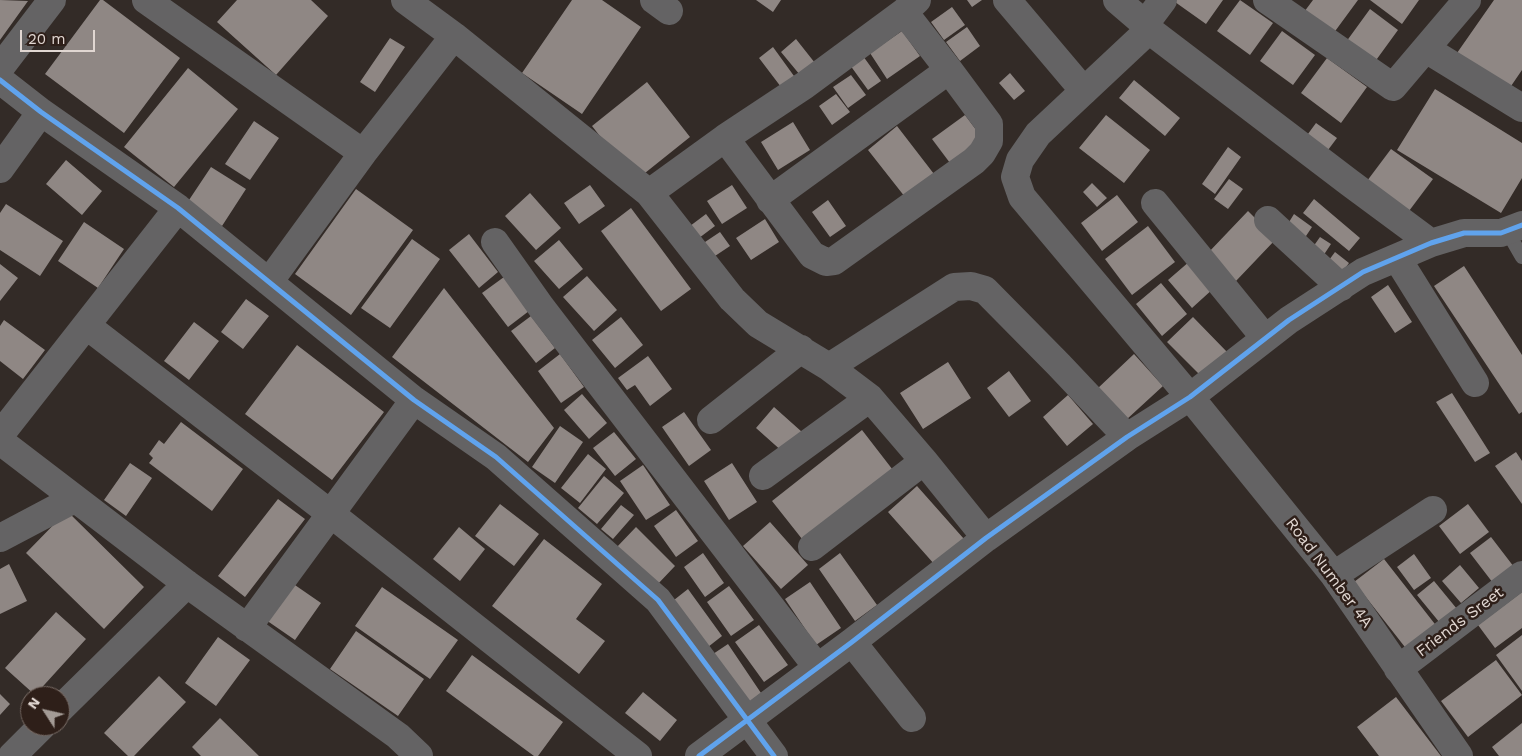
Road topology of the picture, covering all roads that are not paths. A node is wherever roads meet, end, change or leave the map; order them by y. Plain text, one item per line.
1 (52, 0) edge
2 (146, 0) edge
3 (405, 0) edge
4 (1007, 0) edge
5 (1117, 0) edge
6 (1162, 0) edge
7 (1267, 0) edge
8 (1464, 1) edge
9 (910, 6) edge
10 (1147, 27) junction
11 (454, 36) junction
12 (1426, 49) junction
13 (0, 68) edge
14 (949, 70) junction
15 (0, 80) edge
16 (1084, 91) junction
17 (1522, 108) edge
18 (42, 112) junction
19 (726, 138) junction
20 (363, 152) junction
21 (0, 169) edge
22 (649, 193) junction
23 (770, 200) junction
24 (1155, 203) dead end
25 (178, 208) junction
26 (1268, 220) dead end
27 (1515, 228) edge
28 (495, 242) dead end
29 (1431, 242) junction
30 (1397, 258) junction
31 (1522, 258) edge
32 (269, 282) junction
33 (1341, 287) junction
34 (87, 326) junction
35 (1265, 338) junction
36 (800, 349) junction
37 (830, 367) junction
38 (1475, 383) dead end
39 (1190, 397) junction
40 (870, 398) junction
41 (414, 400) junction
42 (711, 420) dead end
43 (0, 435) edge
44 (1127, 437) junction
45 (0, 441) edge
46 (924, 461) junction
47 (762, 476) dead end
48 (74, 499) junction
49 (1433, 510) dead end
50 (331, 514) junction
51 (0, 538) edge
52 (986, 538) junction
53 (812, 547) dead end
54 (1334, 575) junction
55 (1522, 575) edge
56 (187, 584) junction
57 (247, 628) junction
58 (852, 642) junction
59 (817, 667) junction
60 (1398, 669) junction
61 (70, 699) edge
62 (912, 718) dead end
63 (746, 719) junction
64 (32, 736) edge
65 (12, 756) edge
66 (420, 756) edge
67 (638, 756) edge
68 (698, 756) edge
69 (774, 756) edge
70 (1459, 756) edge

1 - 13 street
2 - 20 street
3 - 11 street
4 - 16 street
5 - 10 street
6 - 10 street, Road Number 4A
7 - 12 street
8 - 12 street
9 - 14 street
9 - 19 street
10 - 16 street, Road Number 4A
10 - 29 street
11 - 20 street
11 - 22 street
12 - 17 street
14 - 23 street
14 - 23 street
15 - 18 street
16 - 39 street, Road Number 4A
18 - 21 street
18 - 25 street
19 - 22 street
19 - 23 street
20 - 32 street
22 - 36 street
24 - 35 street
25 - 32 street
25 - 34 street
26 - 33 street
27 - 29 street
27 - 31 lane
28 - 59 street
29 - 30 street
30 - 33 street
30 - 38 street
32 - 41 street
33 - 35 street
34 - 43 street
34 - 50 street
35 - 39 street
36 - 37 street
36 - 42 street
37 - 40 street
37 - 44 street
39 - 44 street
39 - 54 street, Road Number 4A
40 - 46 street
40 - 47 street
41 - 50 street
41 - 63 street
44 - 52 street
45 - 48 street
46 - 52 street
46 - 53 street
48 - 51 street
48 - 56 street
49 - 54 street
50 - 57 street
50 - 67 street
52 - 58 street
54 - 60 street, Road Number 4A
55 - 60 street, Friends Sreet
56 - 57 street
56 - 61 street
57 - 66 street
58 - 59 street
58 - 62 street
59 - 63 street
60 - 70 street, Road Number 4A
63 - 68 street
63 - 69 street
64 - 65 street

